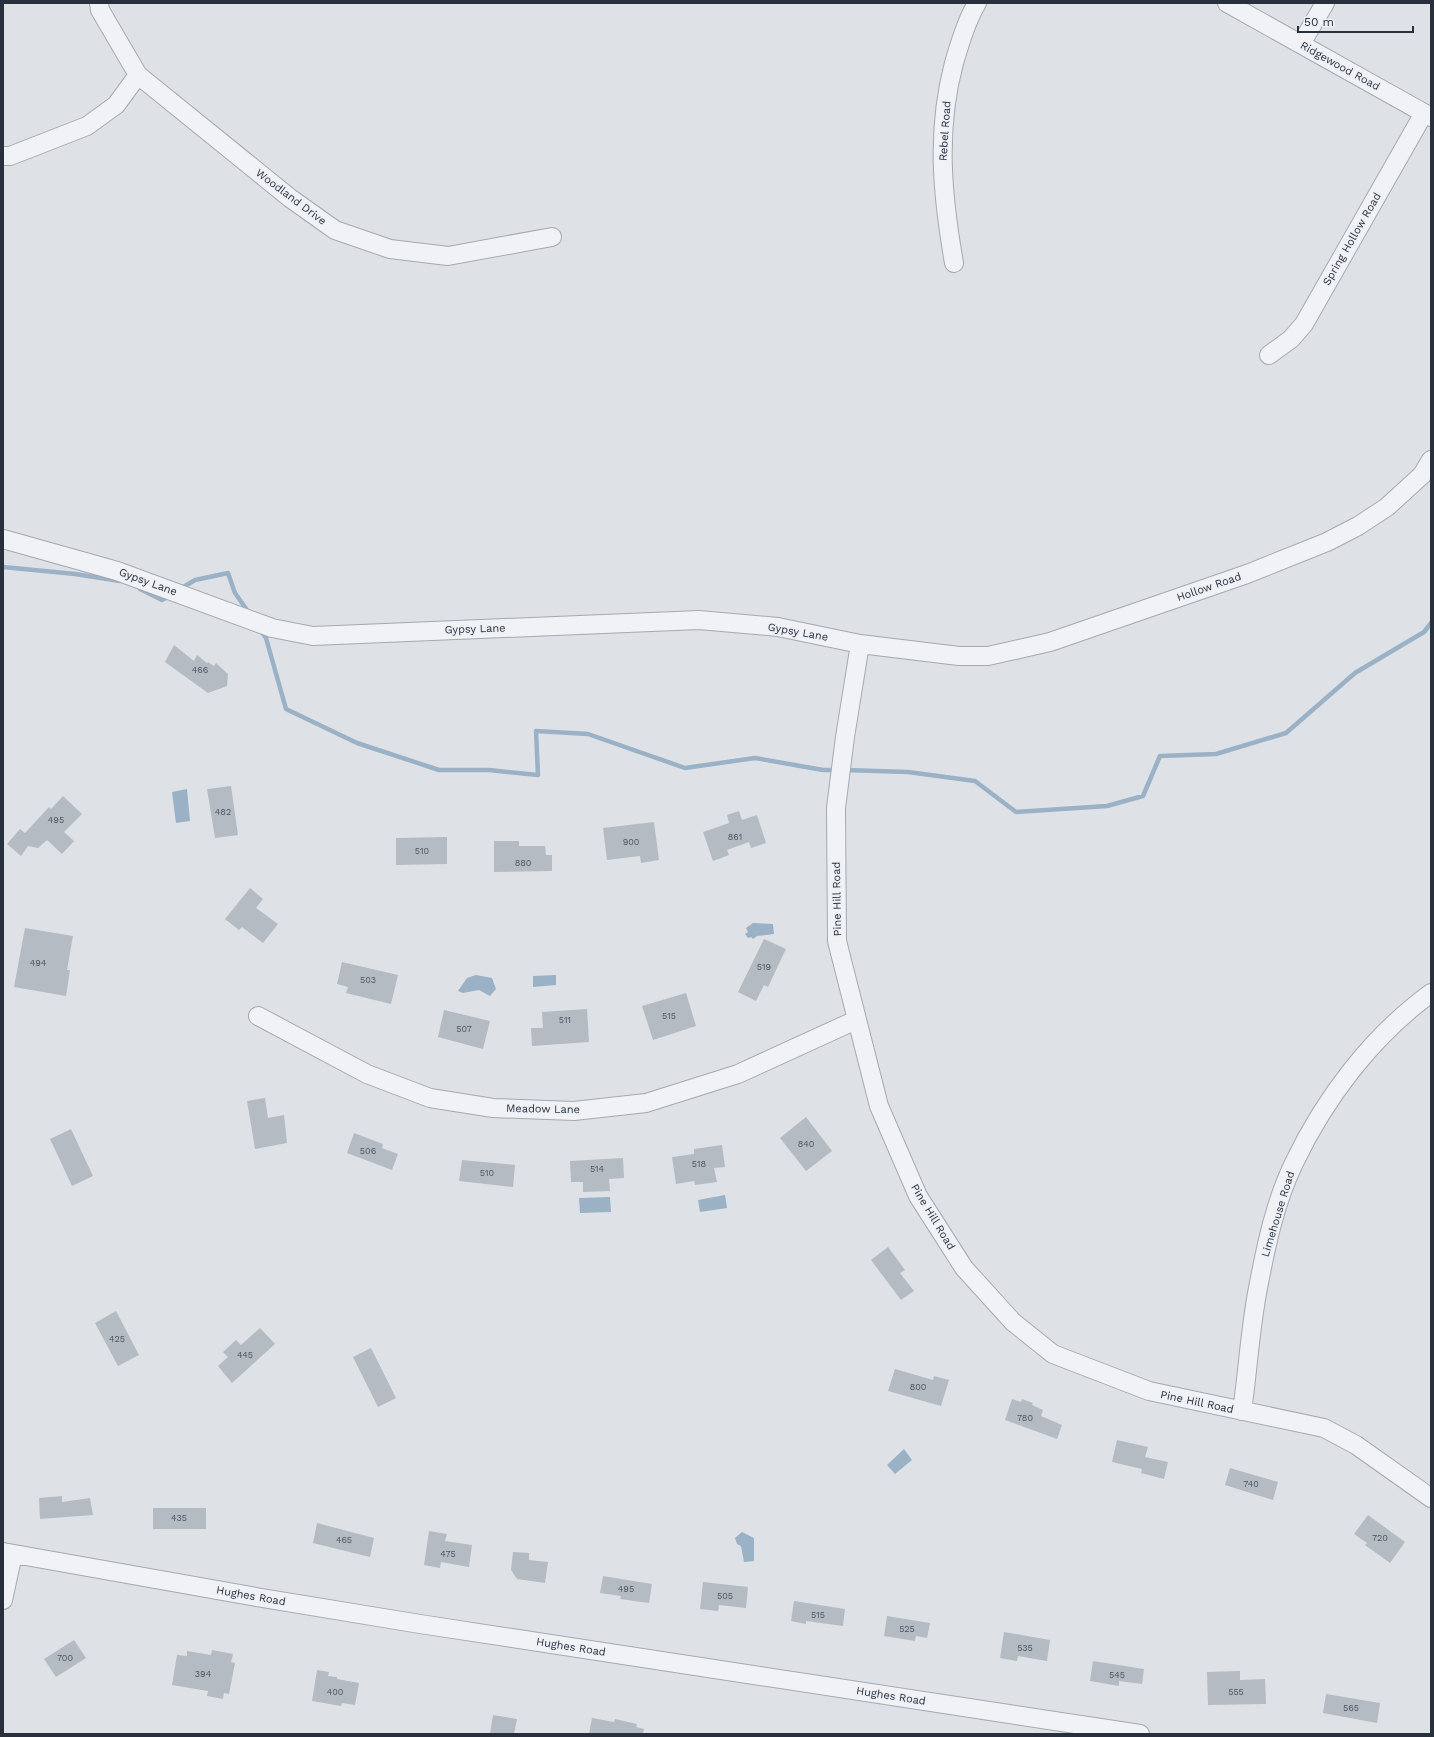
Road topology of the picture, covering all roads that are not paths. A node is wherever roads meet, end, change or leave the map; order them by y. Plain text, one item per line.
1 (99, 3) edge
2 (977, 3) edge
3 (1227, 3) edge
4 (1325, 3) edge
5 (1301, 44) junction
6 (138, 75) junction
7 (1428, 115) edge
8 (3, 156) edge
9 (552, 237) dead end
10 (954, 263) dead end
11 (1269, 355) dead end
12 (1431, 460) edge
13 (1426, 478) edge
14 (3, 540) edge
15 (860, 644) junction
16 (959, 656) joint
17 (1431, 993) edge
18 (258, 1016) dead end
19 (856, 1020) junction
20 (1242, 1411) junction
21 (1431, 1498) edge
22 (8, 1553) edge
23 (3, 1600) edge
24 (1140, 1734) edge

1 - 6 street, Woodland Drive
2 - 10 street, Rebel Road
3 - 5 street, Ridgewood Road
4 - 5 street
5 - 7 street, Ridgewood Road
6 - 8 street
6 - 9 street, Woodland Drive
7 - 11 street, Spring Hollow Road
12 - 13 street, Hollow Road
13 - 16 street, Hollow Road
14 - 15 street, Gypsy Lane
15 - 16 street, Gypsy Lane
15 - 19 street, Pine Hill Road
17 - 20 street, Limehouse Road
18 - 19 street, Meadow Lane
19 - 20 street, Pine Hill Road
20 - 21 street, Pine Hill Road
22 - 23 street
22 - 24 street, Hughes Road

